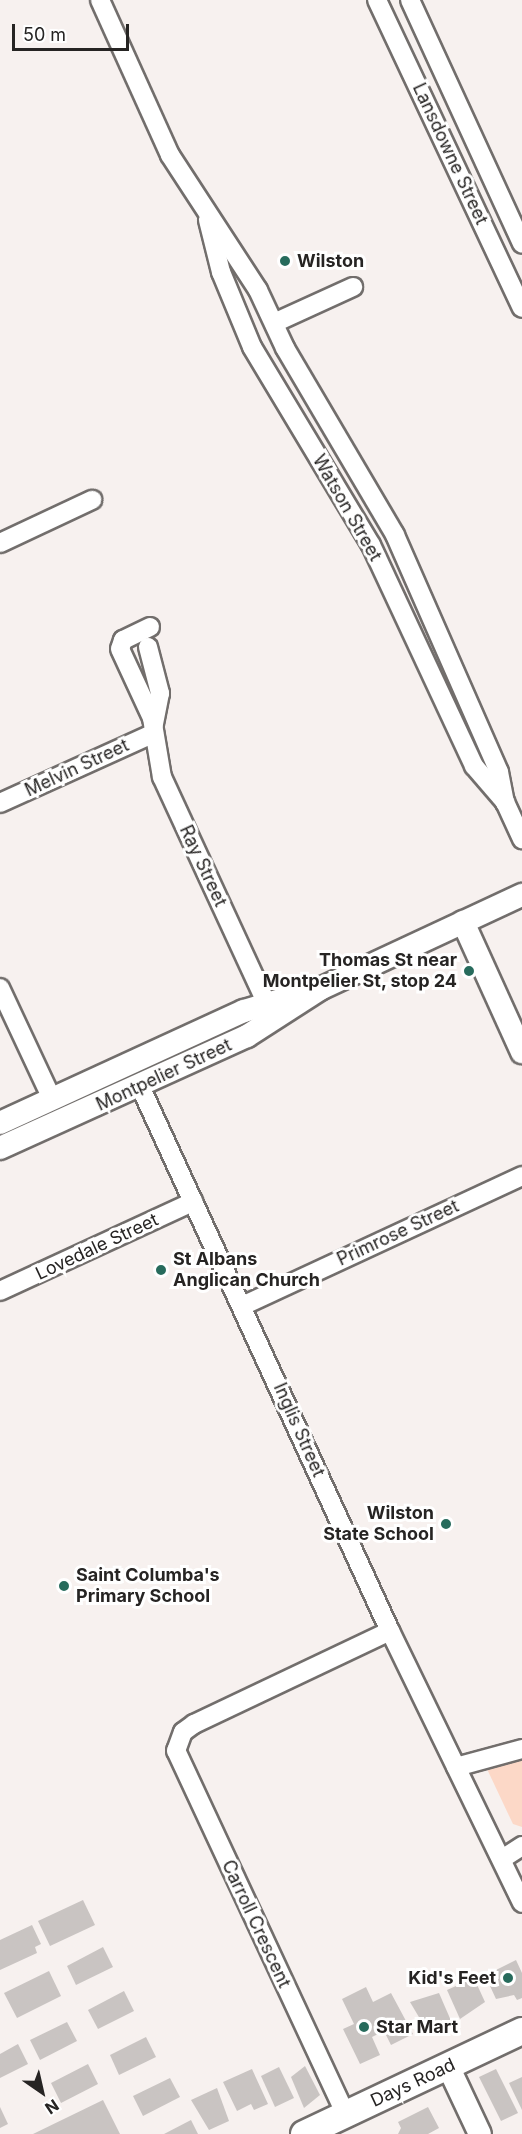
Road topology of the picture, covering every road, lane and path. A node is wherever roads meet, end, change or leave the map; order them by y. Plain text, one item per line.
1 (100, 0) edge
2 (377, 0) edge
3 (410, 0) edge
4 (203, 207) junction
5 (522, 244) edge
6 (353, 287) dead end
7 (522, 308) edge
8 (273, 323) junction
9 (92, 500) dead end
10 (0, 543) edge
11 (150, 627) dead end
12 (148, 646) dead end
13 (154, 730) junction
14 (505, 802) junction
15 (0, 803) edge
16 (522, 839) edge
17 (522, 895) edge
18 (463, 922) junction
19 (0, 988) edge
20 (320, 989) junction
21 (266, 1002) junction
22 (522, 1052) edge
23 (140, 1086) junction
24 (52, 1099) junction
25 (0, 1123) edge
26 (0, 1148) edge
27 (522, 1176) edge
28 (194, 1202) junction
29 (0, 1291) edge
30 (242, 1306) junction
31 (390, 1631) junction
32 (522, 1749) edge
33 (456, 1767) junction
34 (522, 1846) edge
35 (502, 1859) junction
36 (522, 1903) edge
37 (522, 2031) edge
38 (448, 2066) junction
39 (346, 2115) junction
40 (304, 2134) edge
41 (480, 2134) edge

1 - 4 street, Watson Street
2 - 7 street, Lansdowne Street
3 - 5 street, Lansdowne Street
4 - 8 street, Watson Street
4 - 14 street, Watson Street
6 - 8 street
8 - 14 street, Watson Street
9 - 10 street
11 - 13 street, Ray Street
12 - 13 street, Ray Street
13 - 15 street, Melvin Street
13 - 21 street, Ray Street
14 - 16 street, Watson Street
17 - 18 street, Montpelier Street
18 - 20 street, Montpelier Street
18 - 22 street
19 - 24 street
20 - 21 street, Montpelier Street
20 - 23 street, Montpelier Street
21 - 24 street, Montpelier Street
23 - 26 street, Montpelier Street
23 - 28 street, Inglis Street
24 - 25 street, Montpelier Street
27 - 30 street, Primrose Street
28 - 29 street, Lovedale Street
28 - 30 street, Inglis Street
30 - 31 street, Inglis Street
31 - 33 street, Inglis Street
31 - 39 street, Carroll Crescent
32 - 33 street
33 - 35 street, Inglis Street
34 - 35 street
35 - 36 street, Inglis Street
37 - 38 main road, Days Road
38 - 39 main road, Days Road
38 - 41 street
39 - 40 main road, Days Road

